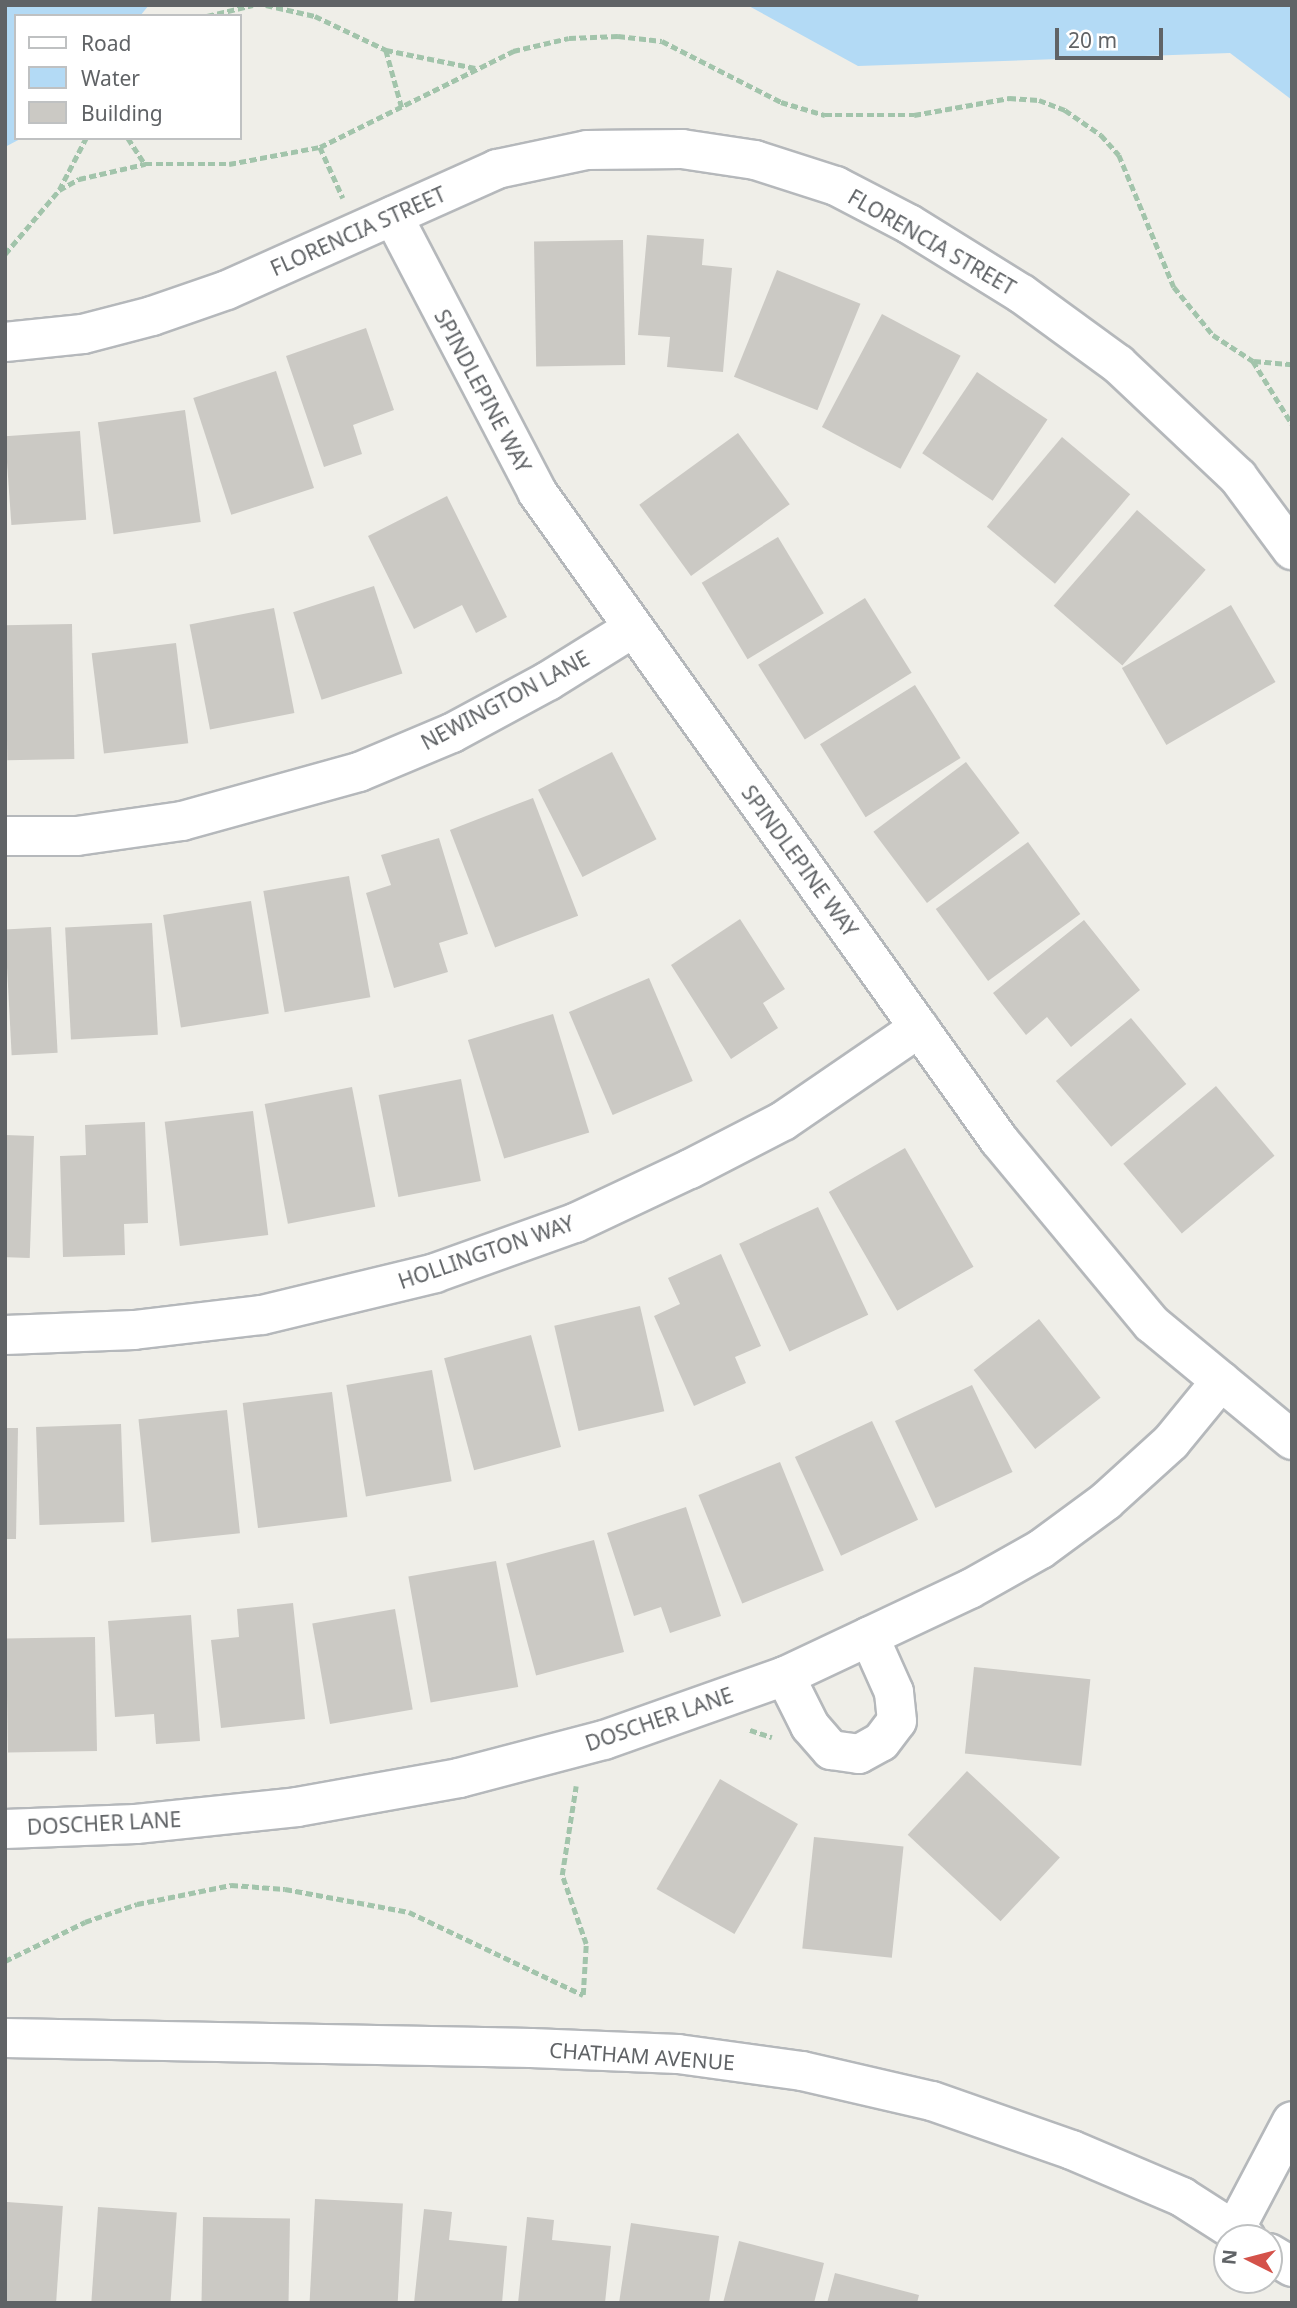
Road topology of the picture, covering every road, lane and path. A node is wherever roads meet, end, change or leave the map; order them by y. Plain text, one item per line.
1 (253, 5) edge
2 (266, 5) edge
3 (215, 14) edge
4 (386, 50) junction
5 (476, 68) dead end
6 (402, 108) dead end
7 (85, 140) edge
8 (129, 140) edge
9 (320, 147) dead end
10 (145, 164) dead end
11 (393, 216) junction
12 (358, 231) junction
13 (5, 254) edge
14 (5, 342) edge
15 (1292, 364) edge
16 (1292, 424) edge
17 (1291, 547) edge
18 (633, 628) junction
19 (5, 836) edge
20 (919, 1028) junction
21 (5, 1335) edge
22 (1221, 1381) junction
23 (1292, 1440) edge
24 (869, 1636) junction
25 (785, 1676) junction
26 (810, 1726) junction
27 (738, 1730) dead end
28 (587, 1782) dead end
29 (5, 1829) edge
30 (5, 1961) edge
31 (5, 2038) edge
32 (1292, 2121) edge
33 (1224, 2224) edge
34 (1245, 2224) edge

1 - 3 path
2 - 4 path
4 - 5 path
4 - 6 path
7 - 13 path
8 - 10 path
9 - 12 path
11 - 12 street, FLORENCIA STREET
11 - 17 street, FLORENCIA STREET
11 - 18 street, SPINDLEPINE WAY
12 - 14 street, FLORENCIA STREET
15 - 16 path
18 - 19 street, NEWINGTON LANE
18 - 20 street, SPINDLEPINE WAY
20 - 21 street, HOLLINGTON WAY
20 - 22 street, SPINDLEPINE WAY
22 - 23 street, SPINDLEPINE WAY
22 - 24 street, DOSCHER LANE
24 - 25 street, DOSCHER LANE
24 - 26 street
25 - 26 street
25 - 29 street, DOSCHER LANE
26 - 27 path
28 - 30 path
31 - 33 street, CHATHAM AVENUE
32 - 34 street

